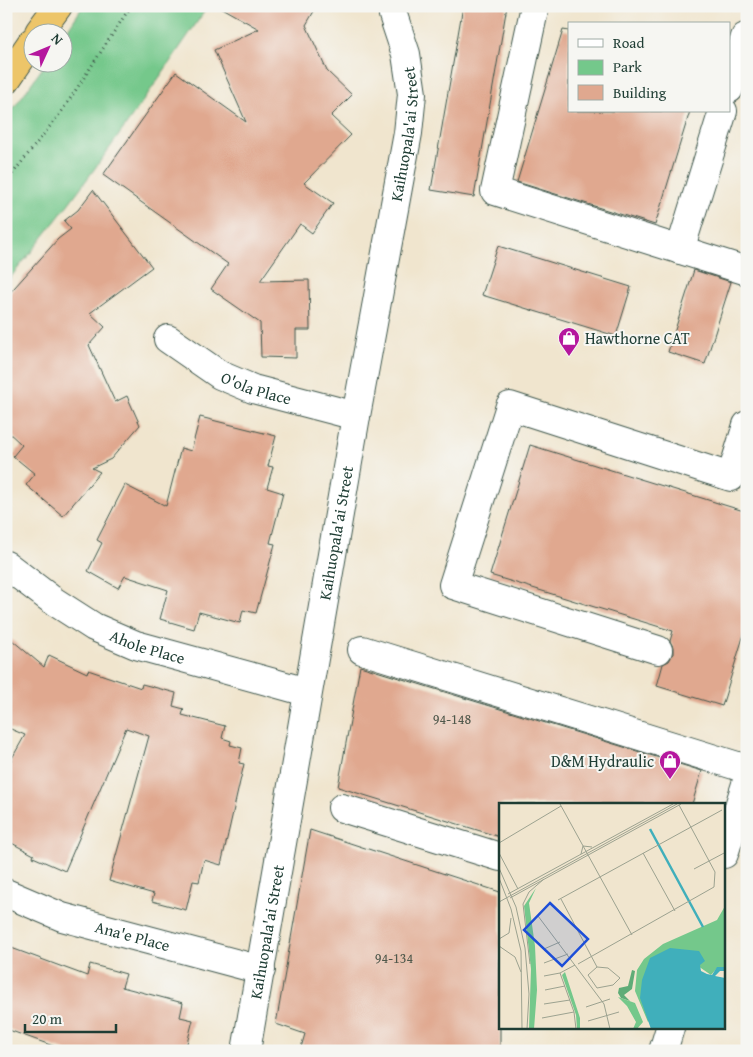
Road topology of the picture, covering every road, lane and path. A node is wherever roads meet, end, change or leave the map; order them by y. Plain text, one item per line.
1 (58, 6) edge
2 (131, 6) edge
3 (535, 6) edge
4 (393, 15) dead end
5 (46, 22) edge
6 (747, 37) edge
7 (22, 57) edge
8 (6, 80) edge
9 (730, 87) edge
10 (723, 112) edge
11 (6, 182) edge
12 (680, 250) junction
13 (747, 271) edge
14 (168, 339) dead end
15 (356, 416) junction
16 (747, 425) edge
17 (6, 565) edge
18 (362, 650) dead end
19 (658, 650) dead end
20 (307, 692) junction
21 (747, 769) edge
22 (747, 781) edge
23 (342, 808) dead end
24 (726, 848) edge
25 (499, 857) edge
26 (6, 894) edge
27 (261, 970) junction
28 (669, 1030) edge
29 (246, 1051) edge
30 (663, 1051) edge

1 - 5 highway
2 - 11 path
3 - 12 street
4 - 15 street, Kaihuopala'ai Street
6 - 9 street
7 - 8 highway
10 - 12 street
12 - 13 street
14 - 15 street, O'ola Place
15 - 20 street, Kaihuopala'ai Street
16 - 19 street
17 - 20 street, Ahole Place
18 - 21 street
20 - 27 street, Kaihuopala'ai Street
22 - 24 street
23 - 25 street
26 - 27 street, Ana'e Place
27 - 29 street, Kaihuopala'ai Street
28 - 30 street

